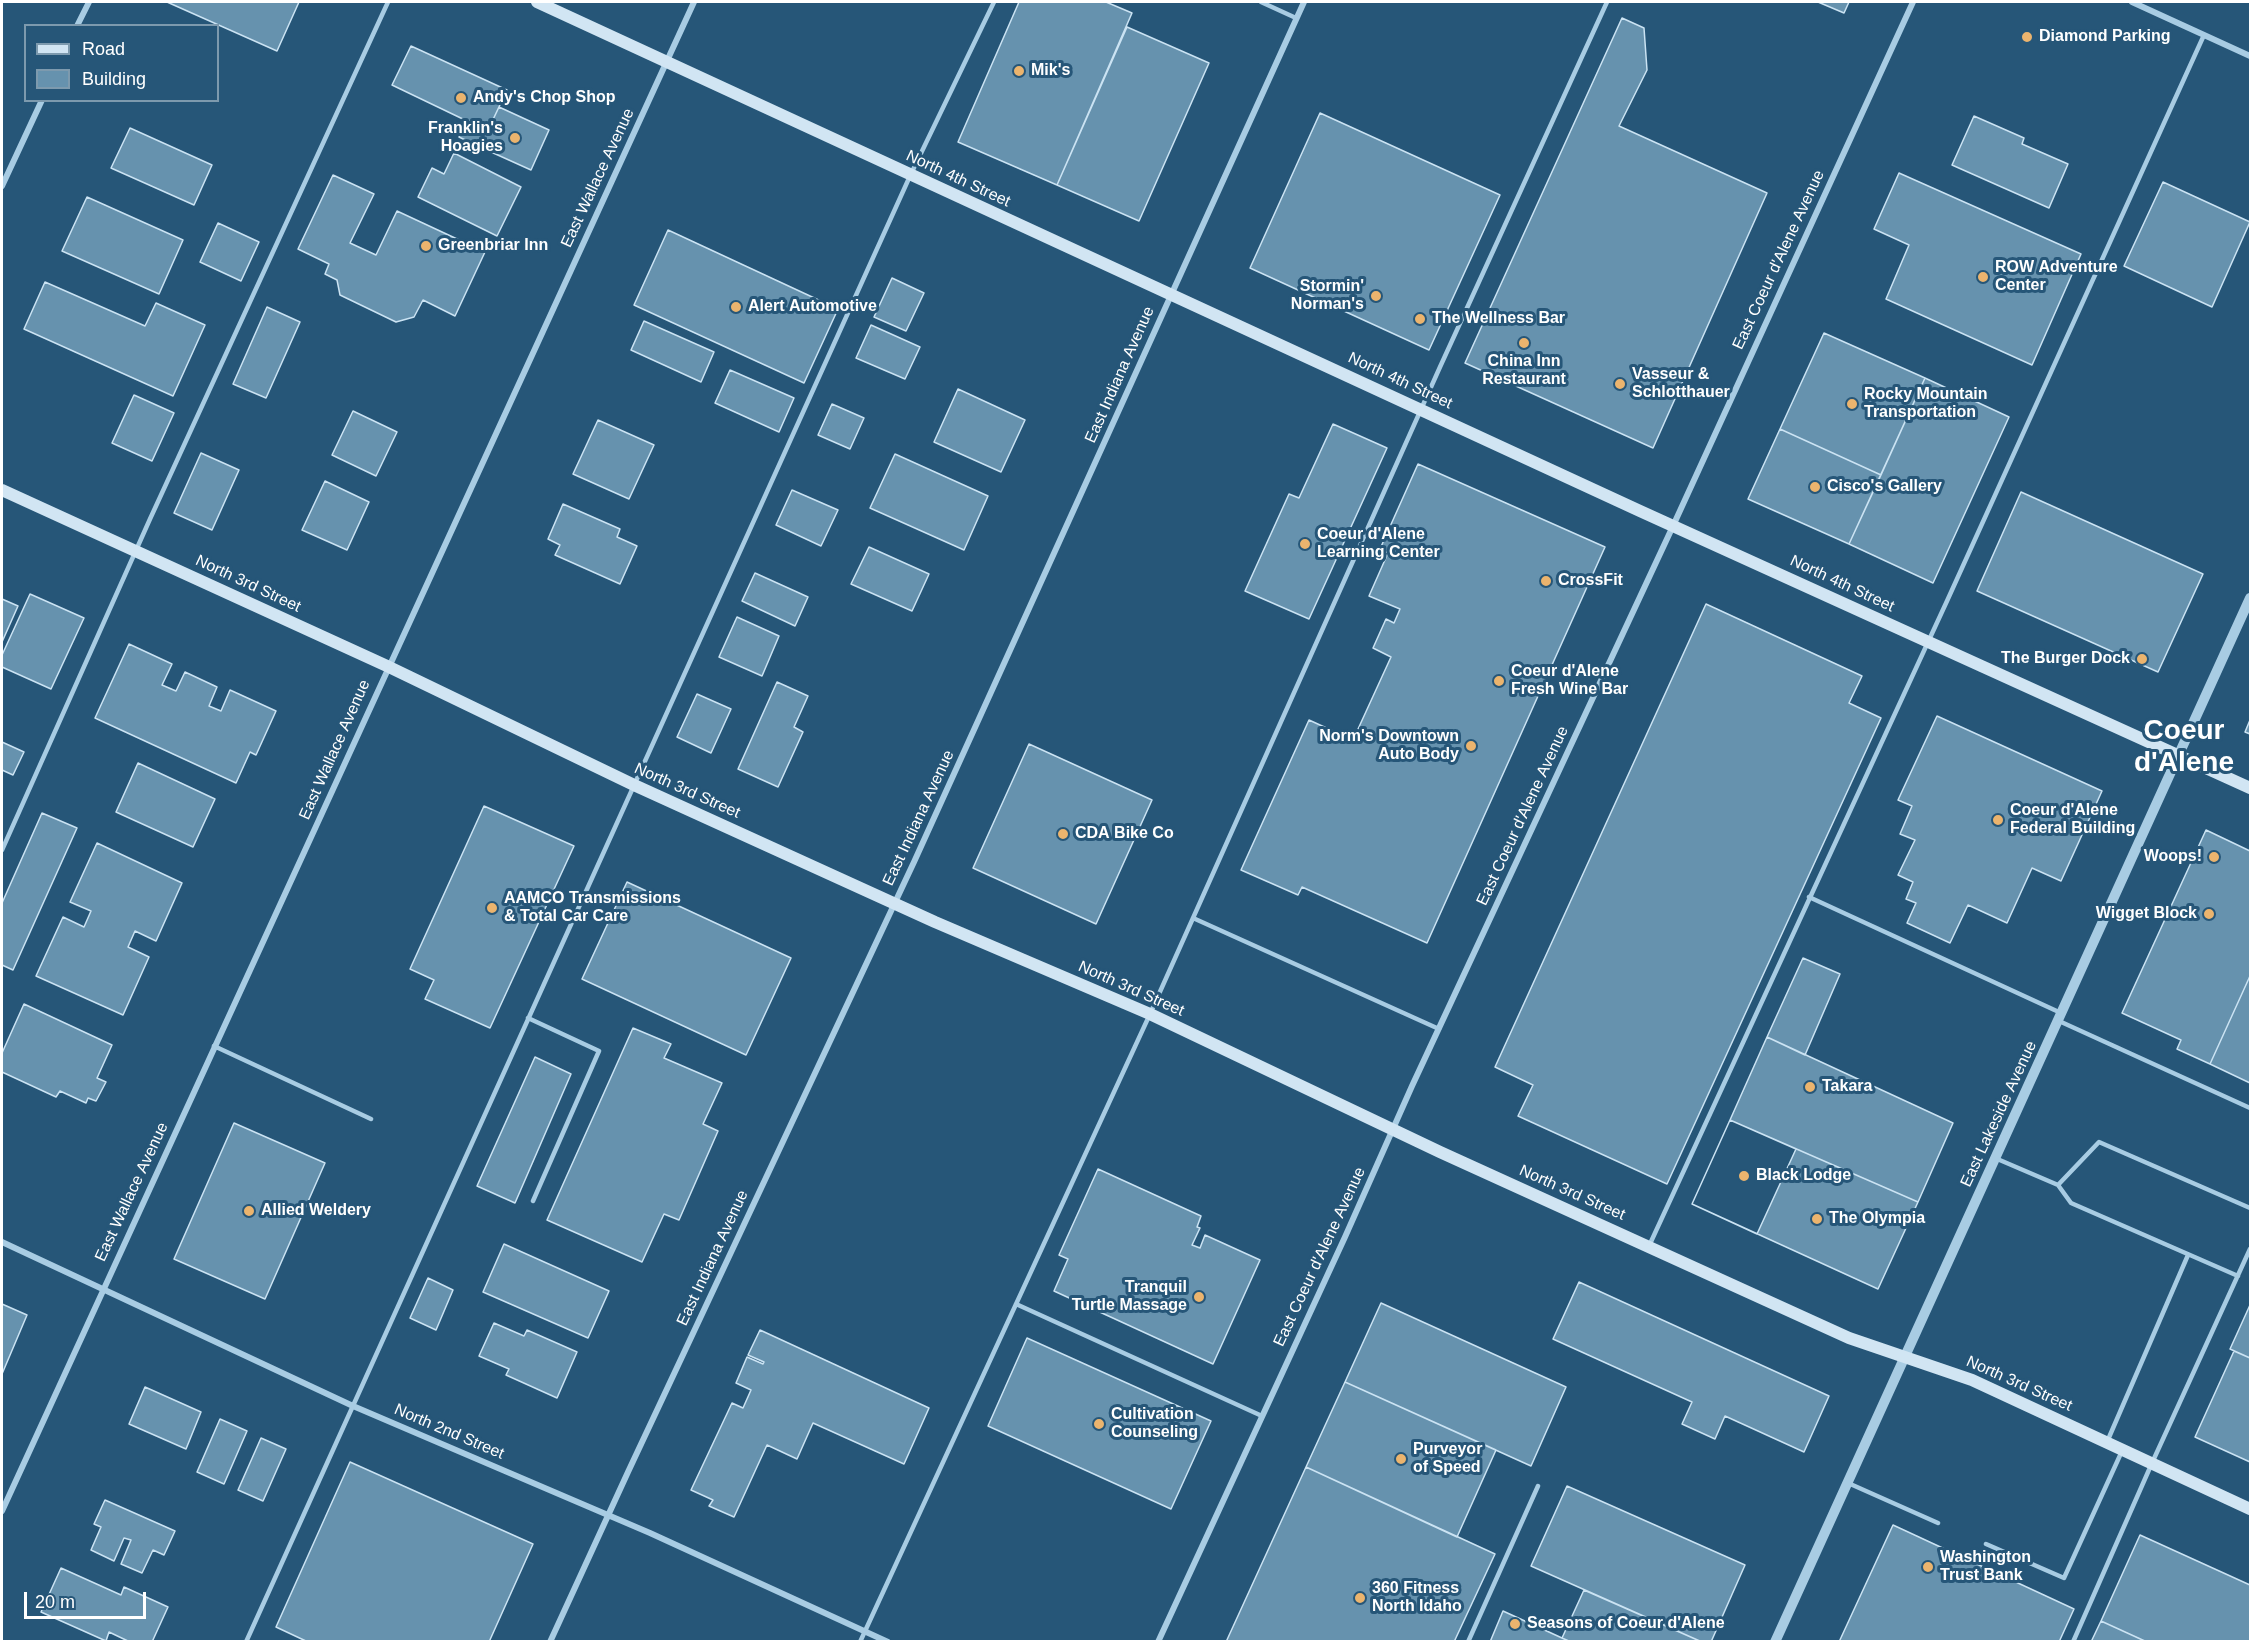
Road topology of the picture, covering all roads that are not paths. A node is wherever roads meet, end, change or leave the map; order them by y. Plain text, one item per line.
1 (89, 2) edge
2 (387, 2) edge
3 (537, 2) edge
4 (694, 2) edge
5 (994, 2) edge
6 (1261, 2) edge
7 (1304, 2) edge
8 (1607, 2) edge
9 (1913, 2) edge
10 (2132, 2) edge
11 (1296, 18) junction
12 (78, 24) edge
13 (2204, 35) junction
14 (2250, 56) edge
15 (666, 63) junction
16 (41, 102) edge
17 (910, 176) junction
18 (2, 186) edge
19 (1171, 294) junction
20 (1421, 409) junction
21 (2, 490) edge
22 (1673, 526) junction
23 (136, 551) junction
24 (2250, 598) edge
25 (1928, 642) junction
26 (387, 666) junction
27 (2179, 754) junction
28 (634, 785) junction
29 (2250, 788) edge
30 (2, 850) edge
31 (1809, 897) junction
32 (895, 903) junction
33 (1193, 918) junction
34 (1150, 1014) junction
35 (2060, 1017) junction
36 (528, 1018) junction
37 (1439, 1029) junction
38 (214, 1046) junction
39 (2250, 1108) edge
40 (371, 1119) dead end
41 (1393, 1129) junction
42 (1995, 1158) junction
43 (2058, 1185) junction
44 (533, 1201) dead end
45 (2250, 1208) edge
46 (2, 1242) edge
47 (1649, 1246) junction
48 (2250, 1249) edge
49 (2188, 1255) junction
50 (2238, 1276) junction
51 (101, 1290) junction
52 (1016, 1304) junction
53 (1905, 1357) junction
54 (353, 1406) junction
55 (1262, 1416) junction
56 (2107, 1442) junction
57 (2123, 1449) junction
58 (2152, 1463) junction
59 (1848, 1483) junction
60 (1538, 1486) dead end
61 (2250, 1509) edge
62 (2, 1511) edge
63 (608, 1516) junction
64 (1938, 1523) dead end
65 (1986, 1544) dead end
66 (865, 1631) junction
67 (246, 1641) edge
68 (550, 1641) edge
69 (860, 1641) edge
70 (888, 1641) edge
71 (1158, 1641) edge
72 (1468, 1641) edge
73 (1775, 1641) edge
74 (2073, 1641) edge

1 - 12 street
2 - 23 lane
3 - 15 main road, North 4th Street
4 - 15 street, East Wallace Avenue
5 - 17 lane
6 - 11 lane
7 - 11 street, East Indiana Avenue
8 - 20 lane
9 - 22 street, East Coeur d'Alene Avenue
10 - 13 street
11 - 19 street, East Indiana Avenue
13 - 14 street
13 - 25 lane
15 - 17 main road, North 4th Street
15 - 26 street, East Wallace Avenue
16 - 18 street
17 - 19 main road, North 4th Street
17 - 28 lane
19 - 20 main road, North 4th Street
19 - 32 street, East Indiana Avenue
20 - 22 main road, North 4th Street
20 - 33 lane
21 - 23 main road, North 3rd Street
22 - 25 main road, North 4th Street
22 - 37 street, East Coeur d'Alene Avenue
23 - 26 main road, North 3rd Street
23 - 30 lane
24 - 27 street, East Lakeside Avenue
25 - 27 main road, North 4th Street
25 - 31 lane
26 - 28 main road, North 3rd Street
26 - 38 street, East Wallace Avenue
27 - 29 main road, North 4th Street
27 - 35 street, East Lakeside Avenue
28 - 32 main road, North 3rd Street
28 - 36 lane
31 - 35 lane
31 - 47 lane
32 - 34 main road, North 3rd Street
32 - 63 street, East Indiana Avenue
33 - 34 lane
33 - 37 lane
34 - 41 main road, North 3rd Street
34 - 52 lane
35 - 39 lane
35 - 42 street, East Lakeside Avenue
36 - 44 lane
36 - 54 lane
37 - 41 street, East Coeur d'Alene Avenue
38 - 40 lane
38 - 51 street, East Wallace Avenue
41 - 47 main road, North 3rd Street
41 - 55 street, East Coeur d'Alene Avenue
42 - 43 lane
42 - 53 street, East Lakeside Avenue
43 - 45 lane
43 - 49 lane
46 - 51 street, North 2nd Street
47 - 53 main road, North 3rd Street
48 - 50 lane
49 - 50 lane
49 - 56 lane
50 - 58 lane
51 - 54 street, North 2nd Street
51 - 62 street, East Wallace Avenue
52 - 55 lane
52 - 66 lane
53 - 56 main road, North 3rd Street
53 - 59 street, East Lakeside Avenue
54 - 63 street, North 2nd Street
54 - 67 lane
55 - 71 street, East Coeur d'Alene Avenue
56 - 57 main road, North 3rd Street
57 - 58 main road, North 3rd Street
57 - 65 lane
58 - 61 main road, North 3rd Street
58 - 74 lane
59 - 64 lane
59 - 73 street, East Lakeside Avenue
60 - 72 lane
63 - 66 street, North 2nd Street
63 - 68 street, East Indiana Avenue
66 - 69 lane
66 - 70 street, North 2nd Street

